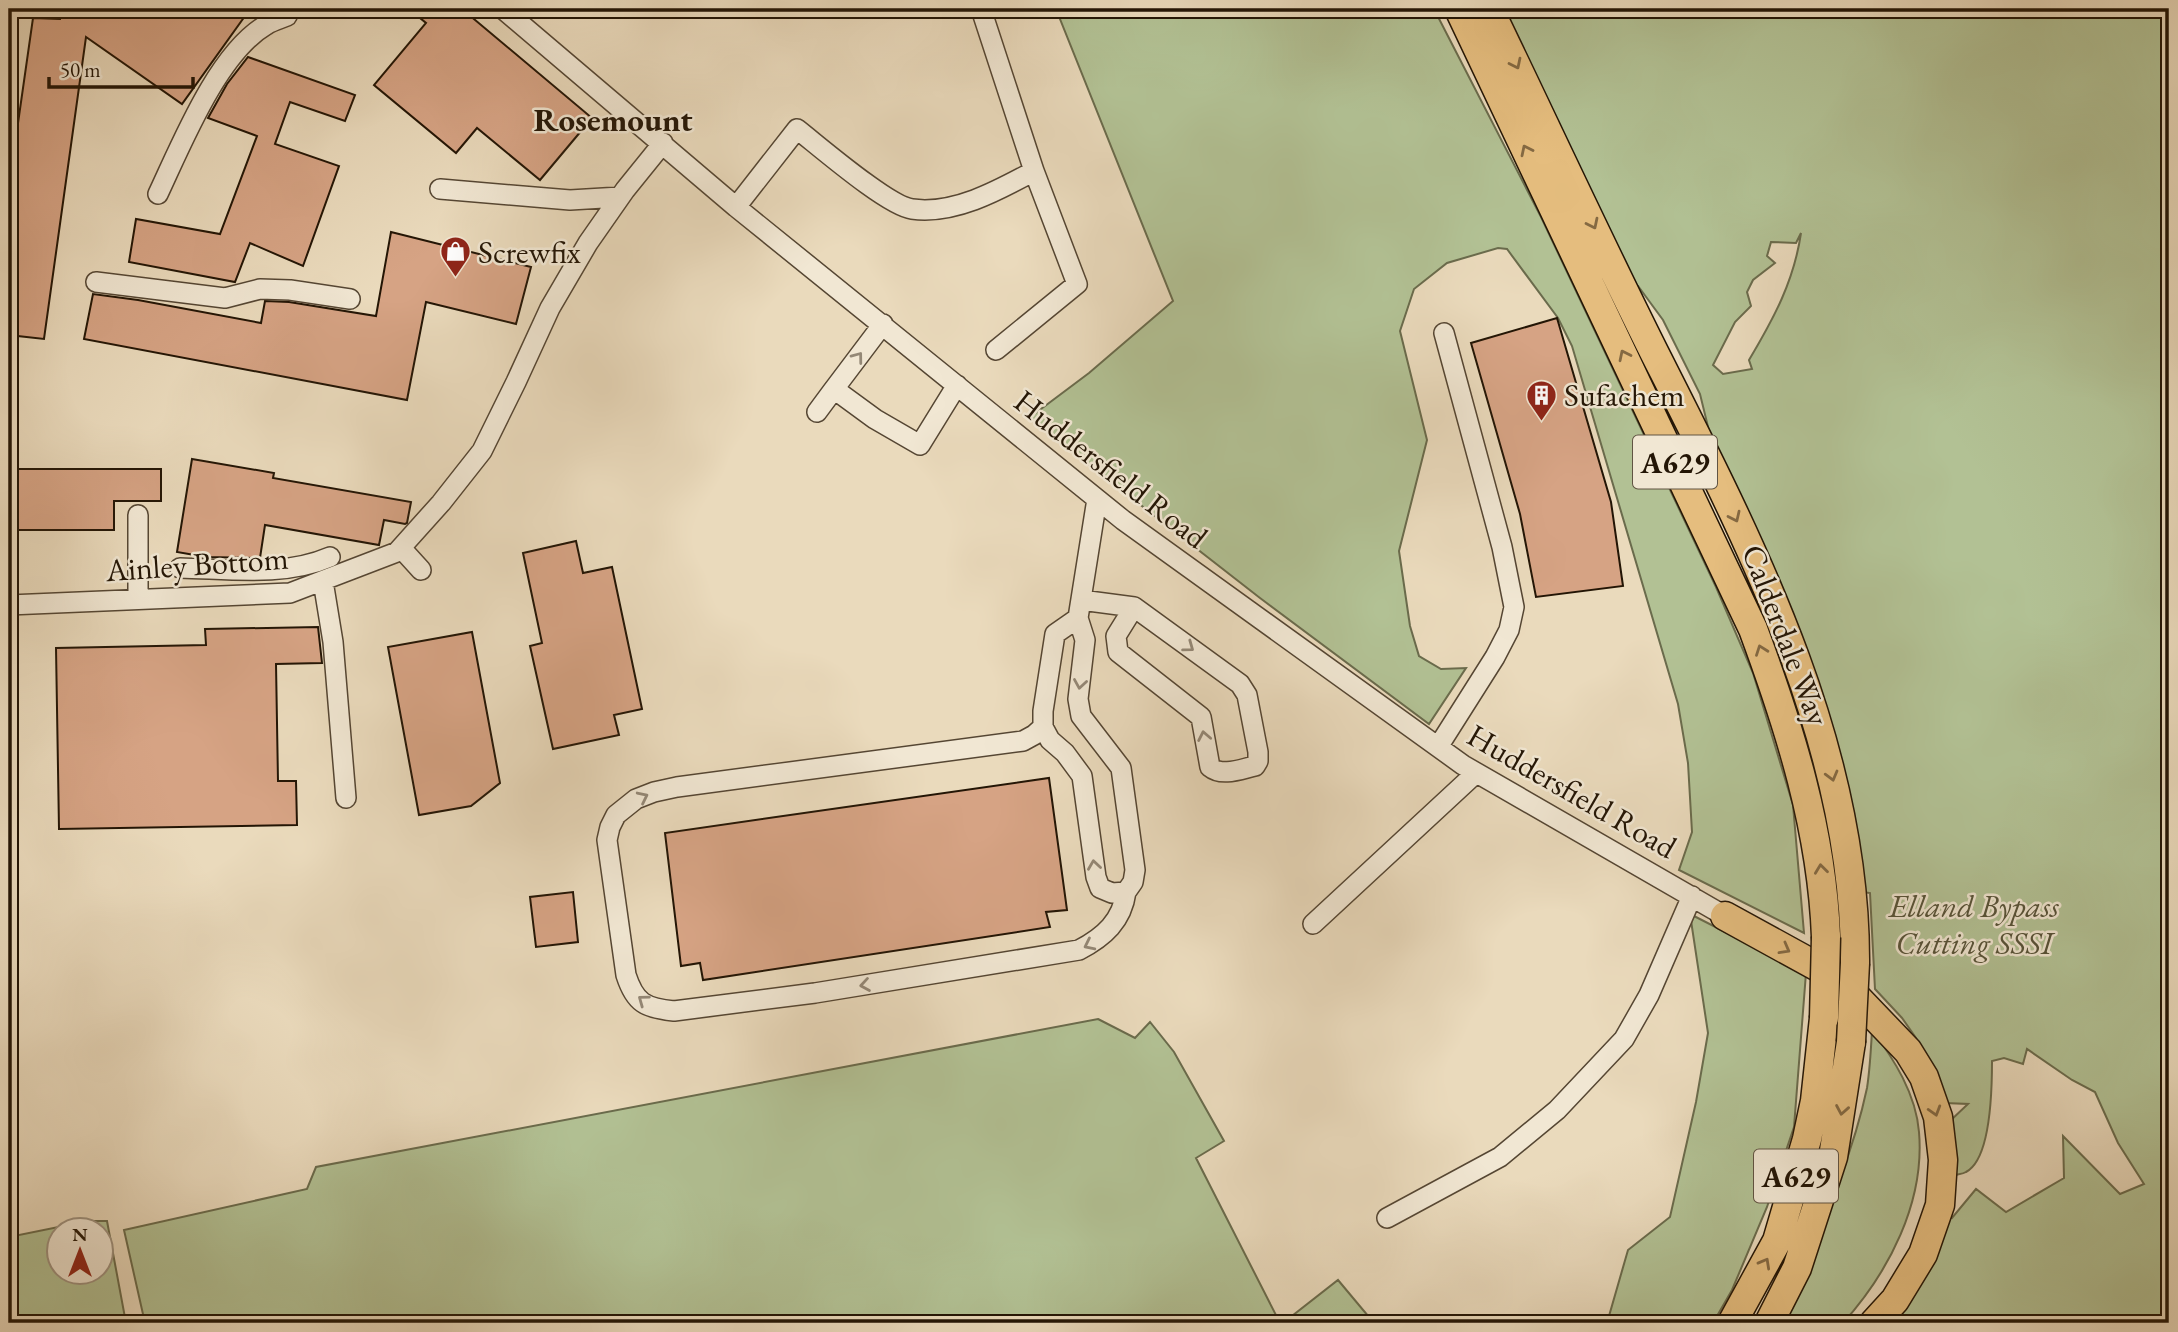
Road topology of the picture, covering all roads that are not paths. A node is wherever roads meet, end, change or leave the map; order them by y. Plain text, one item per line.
1 (503, 9) edge
2 (981, 9) edge
3 (1459, 9) edge
4 (1489, 9) edge
5 (287, 16) dead end
6 (663, 144) junction
7 (1034, 170) junction
8 (440, 189) dead end
9 (158, 194) dead end
10 (620, 197) junction
11 (736, 207) junction
12 (96, 282) dead end
13 (350, 299) dead end
14 (883, 324) junction
15 (1444, 333) dead end
16 (996, 350) dead end
17 (957, 385) junction
18 (834, 389) junction
19 (817, 412) dead end
20 (1097, 499) junction
21 (138, 515) dead end
22 (401, 548) junction
23 (330, 557) dead end
24 (295, 567) junction
25 (180, 568) dead end
26 (421, 570) dead end
27 (323, 581) junction
28 (298, 590) junction
29 (138, 598) junction
30 (9, 605) edge
31 (1134, 607) junction
32 (1079, 609) junction
33 (1043, 727) junction
34 (1438, 747) junction
35 (1476, 773) junction
36 (346, 799) dead end
37 (1126, 892) junction
38 (1692, 896) junction
39 (1726, 916) joint
40 (1312, 924) dead end
41 (1387, 1218) dead end
42 (1732, 1323) edge
43 (1769, 1323) edge
44 (1874, 1323) edge

1 - 6 street, Huddersfield Road
2 - 7 street
42 -> 3 highway, Calderdale Way / A629, bridge
4 -> 43 highway, Calderdale Way / A629, bridge
5 - 9 street
6 - 10 street, Ainley Bottom
6 - 11 street, Huddersfield Road
7 - 11 street
7 - 16 street
8 - 10 street
10 - 22 street, Ainley Bottom
11 - 14 street, Huddersfield Road
12 - 13 street
14 - 17 street, Huddersfield Road
18 -> 14 street
15 - 34 street
17 - 18 street
17 - 20 street, Huddersfield Road
18 - 19 street
20 - 32 street
20 - 34 street, Huddersfield Road
21 - 29 street
22 - 26 street
22 - 27 street, Ainley Bottom
23 - 24 street
24 - 25 street
24 - 28 street
27 - 28 street, Ainley Bottom
27 - 36 street
28 - 29 street, Ainley Bottom
29 - 30 street, Ainley Bottom
31 -> 31 street
31 - 32 street
32 - 33 street
32 -> 37 street
37 -> 33 street
37 -> 33 street
34 - 35 street, Huddersfield Road
35 - 38 street, Huddersfield Road
35 - 40 street
38 - 39 street, Huddersfield Road
38 - 41 street
39 -> 44 highway

